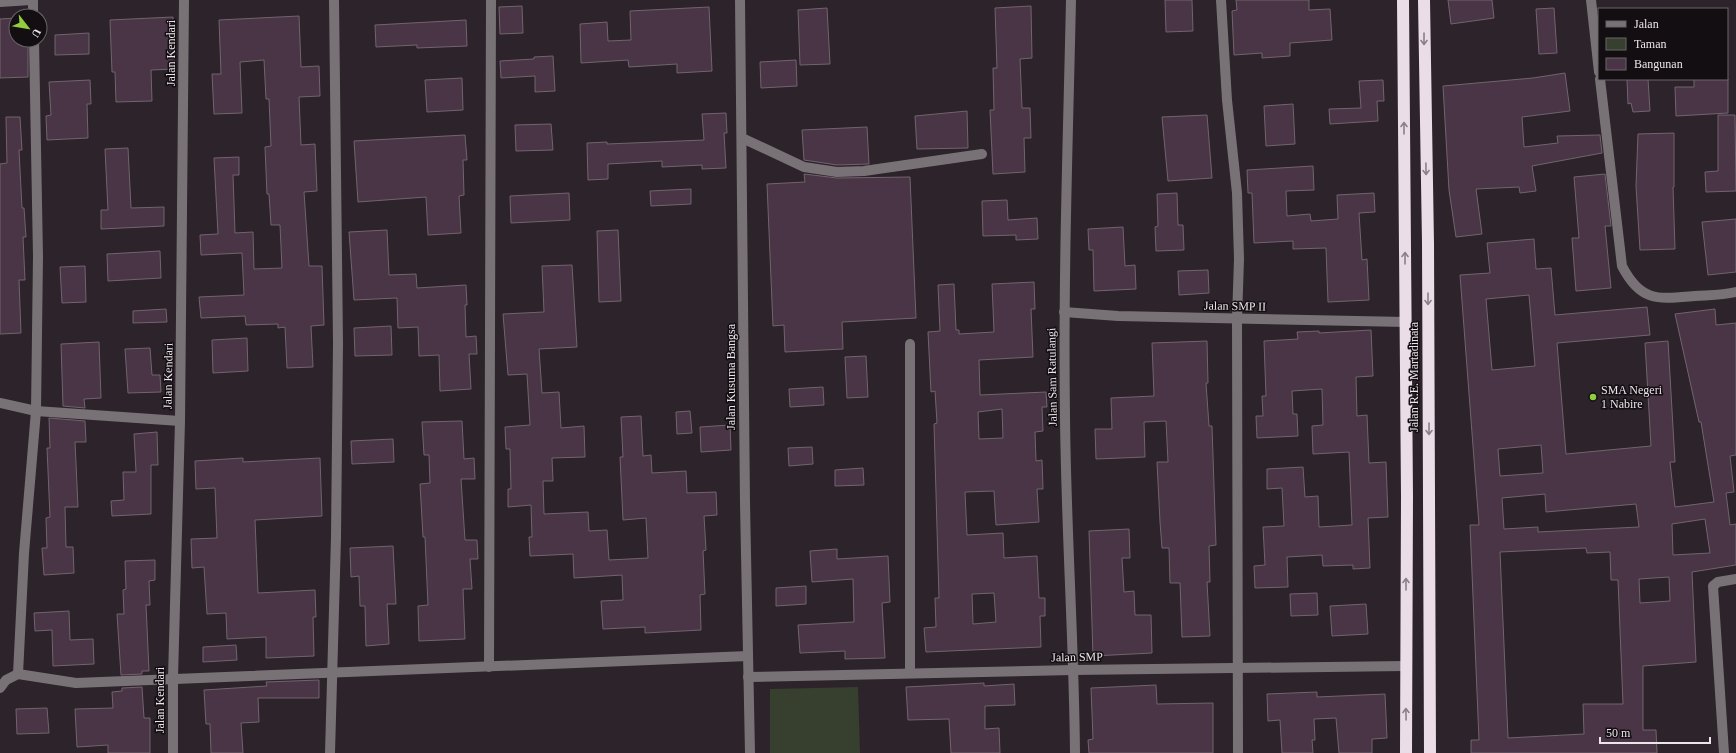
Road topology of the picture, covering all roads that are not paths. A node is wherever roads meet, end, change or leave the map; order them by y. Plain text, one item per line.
1 (32, 0) edge
2 (184, 0) edge
3 (334, 0) edge
4 (491, 0) edge
5 (740, 0) edge
6 (1071, 0) edge
7 (1221, 0) edge
8 (1403, 0) edge
9 (1424, 0) edge
10 (1591, 0) edge
11 (0, 2) edge
12 (34, 48) edge
13 (1598, 63) edge
14 (1600, 80) edge
15 (742, 138) junction
16 (982, 154) dead end
17 (1427, 196) junction
18 (1405, 197) junction
19 (1736, 292) edge
20 (1064, 312) junction
21 (1237, 319) junction
22 (1406, 322) junction
23 (910, 344) dead end
24 (0, 403) edge
25 (36, 411) junction
26 (180, 421) junction
27 (1736, 579) edge
28 (748, 656) junction
29 (1405, 666) junction
30 (489, 667) junction
31 (1238, 669) junction
32 (1074, 670) junction
33 (332, 673) junction
34 (910, 673) junction
35 (18, 674) junction
36 (748, 677) junction
37 (173, 678) junction
38 (0, 688) edge
39 (173, 753) edge
40 (330, 753) edge
41 (750, 753) edge
42 (1075, 753) edge
43 (1238, 753) edge
44 (1406, 753) edge
45 (1430, 753) edge
46 (1724, 753) edge

1 - 11 street
2 - 26 street, Jalan Kendari
3 - 33 street
4 - 30 street
5 - 15 street, Jalan Kusuma Bangsa
6 - 20 street, Jalan Sam Ratulangi
7 - 21 street
18 -> 8 highway, Jalan R.E. Martadinata
9 -> 17 highway, Jalan R.E. Martadinata
10 - 13 street
12 - 25 street
14 - 19 street
15 - 16 street
15 - 28 street, Jalan Kusuma Bangsa
17 - 18 highway
17 -> 45 highway, Jalan R.E. Martadinata
22 -> 18 highway, Jalan R.E. Martadinata
20 - 21 street, Jalan SMP II
20 - 32 street, Jalan Sam Ratulangi
21 - 22 street, Jalan SMP II
21 - 31 street
29 -> 22 highway, Jalan R.E. Martadinata
23 - 34 street
24 - 25 street
25 - 26 street
25 - 35 street
26 - 37 street, Jalan Kendari
27 - 46 street
28 - 30 street
28 - 36 street, Jalan Kusuma Bangsa
29 - 31 street, Jalan SMP
44 -> 29 highway, Jalan R.E. Martadinata
30 - 33 street
31 - 32 street, Jalan SMP
31 - 43 street
32 - 34 street, Jalan SMP
32 - 42 street, Jalan Sam Ratulangi
33 - 37 street
33 - 40 street
34 - 36 street, Jalan SMP
35 - 37 street
35 - 38 street
36 - 41 street, Jalan Kusuma Bangsa
37 - 39 street, Jalan Kendari

